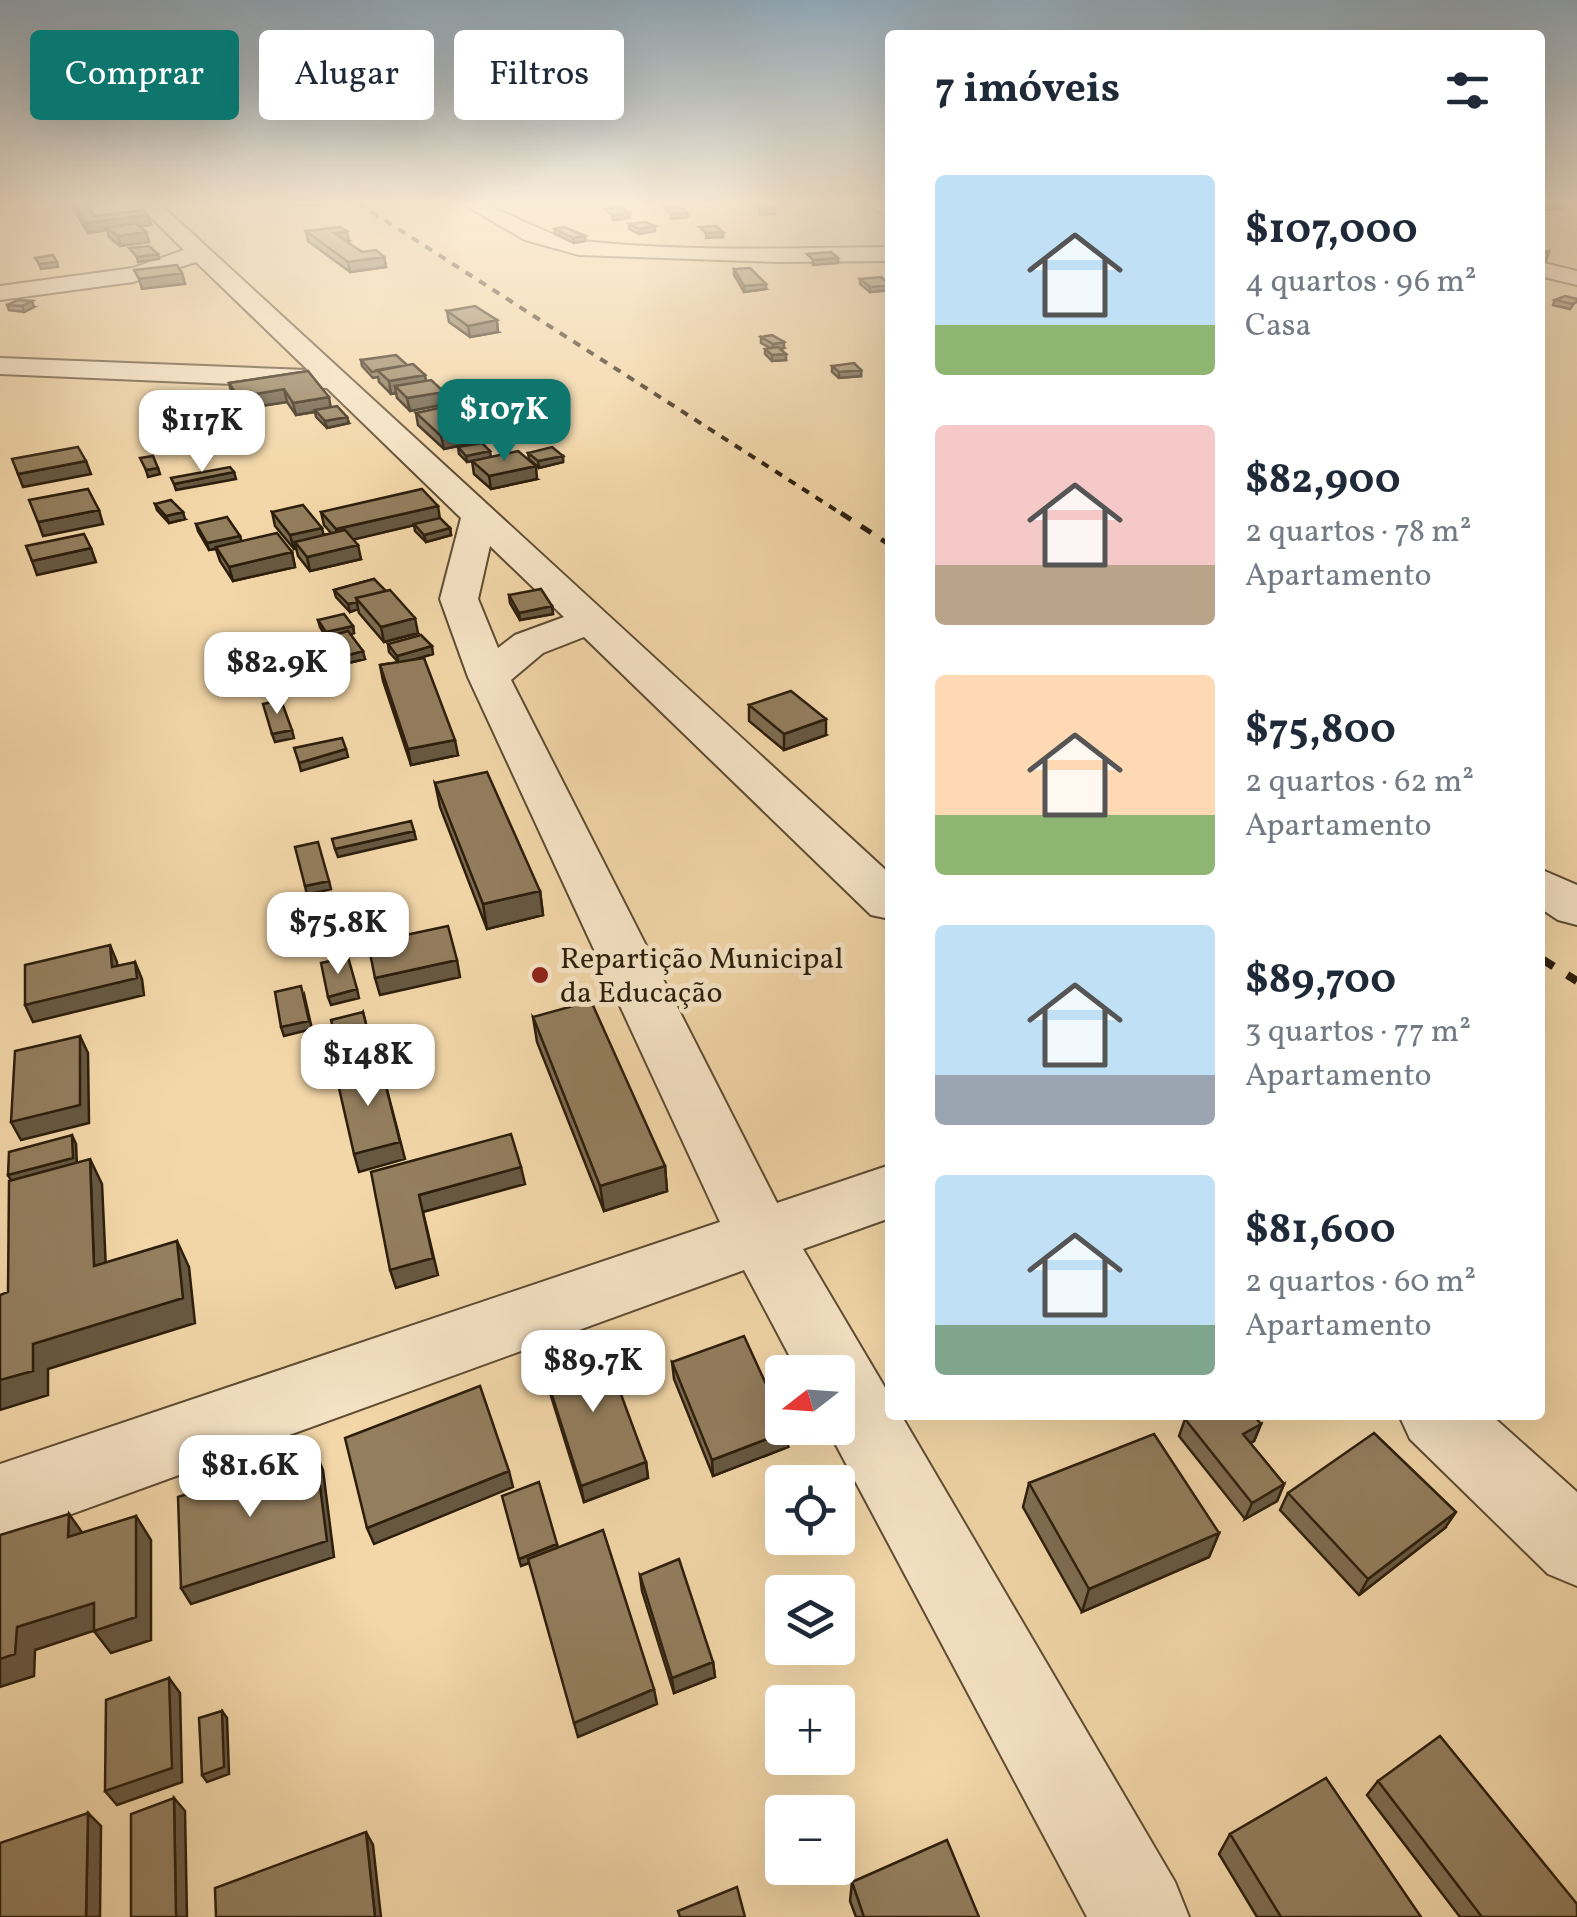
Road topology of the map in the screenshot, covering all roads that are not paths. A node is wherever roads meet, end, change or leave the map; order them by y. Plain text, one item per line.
1 (241, 292) edge
2 (0, 366) edge
3 (335, 380) junction
4 (479, 516) junction
5 (591, 622) junction
6 (489, 677) junction
7 (1545, 888) edge
8 (885, 898) edge
9 (1577, 908) edge
10 (885, 1193) edge
11 (760, 1236) junction
12 (826, 1355) edge
13 (855, 1406) edge
14 (1442, 1420) edge
15 (0, 1502) edge
16 (1577, 1546) edge
17 (1140, 1917) edge

1 - 3 street
2 - 3 street
3 - 4 street
4 - 5 street
4 - 6 street
5 - 6 street
5 - 8 street
6 - 11 street
7 - 9 street
10 - 11 street
11 - 12 street
11 - 15 street
13 - 17 street
14 - 16 street

